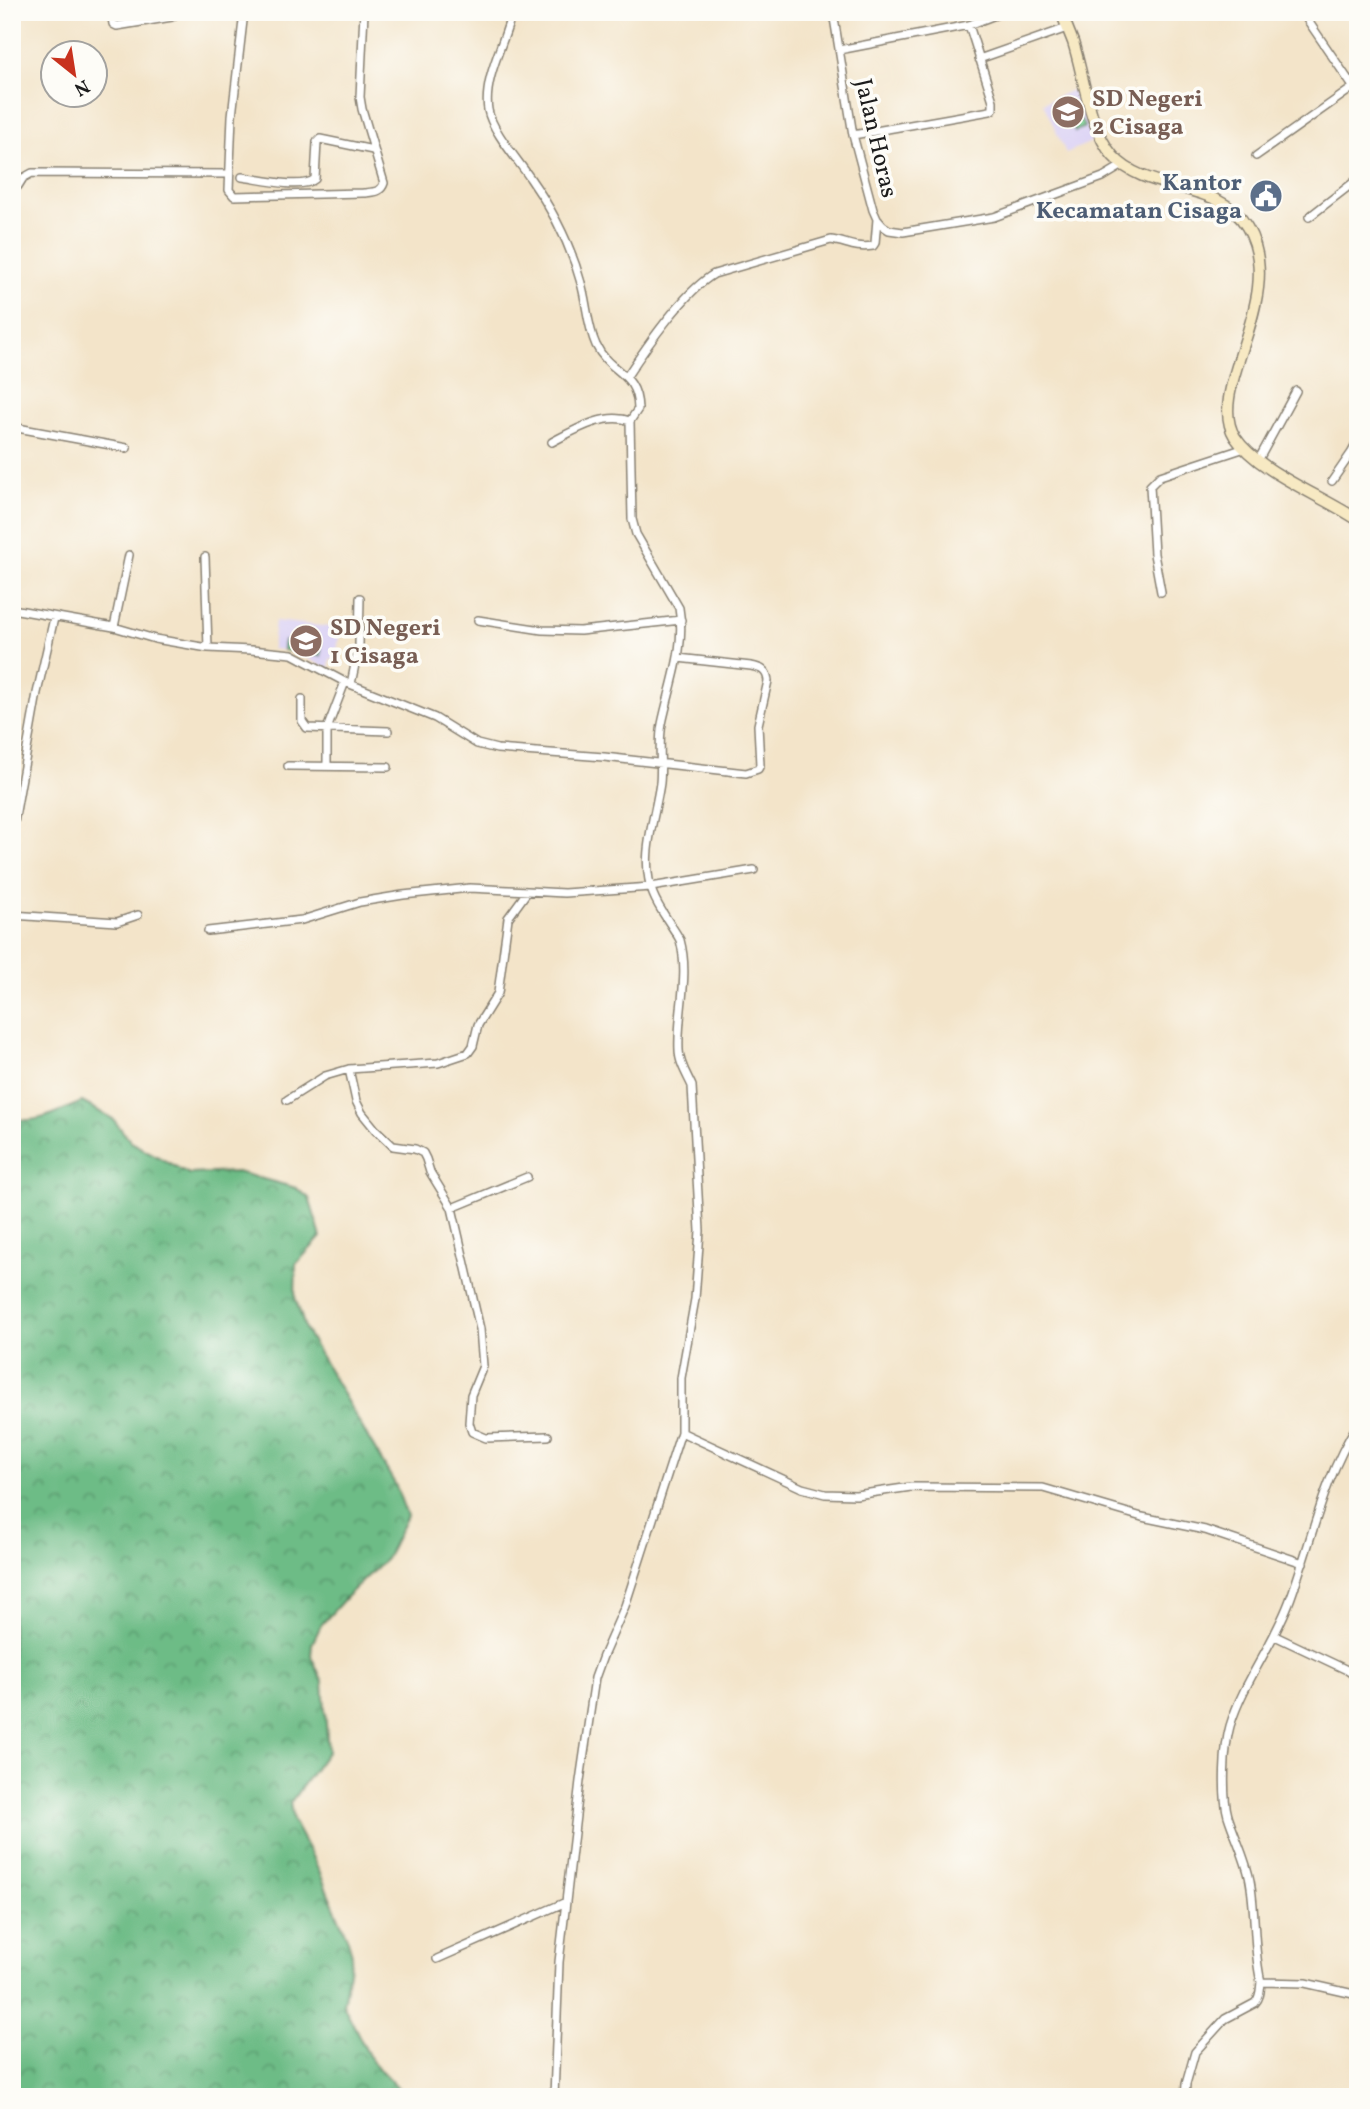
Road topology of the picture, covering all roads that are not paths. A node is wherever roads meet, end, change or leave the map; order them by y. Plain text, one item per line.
1 (111, 12) edge
2 (178, 12) edge
3 (244, 12) edge
4 (363, 12) edge
5 (513, 12) edge
6 (833, 12) edge
7 (1003, 12) edge
8 (1061, 12) edge
9 (1302, 12) edge
10 (969, 25) junction
11 (1067, 28) junction
12 (839, 50) junction
13 (979, 59) junction
14 (1356, 89) edge
15 (853, 135) junction
16 (373, 150) junction
17 (1256, 156) dead end
18 (1123, 165) junction
19 (229, 174) junction
20 (242, 177) dead end
21 (1358, 179) edge
22 (18, 186) dead end
23 (1309, 217) dead end
24 (877, 219) junction
25 (627, 376) junction
26 (1296, 391) dead end
27 (630, 421) junction
28 (12, 427) edge
29 (1358, 441) edge
30 (552, 442) dead end
31 (127, 448) dead end
32 (1245, 448) junction
33 (1355, 454) edge
34 (1259, 459) junction
35 (1332, 481) dead end
36 (1358, 520) edge
37 (129, 555) dead end
38 (205, 557) dead end
39 (1161, 592) dead end
40 (360, 598) dead end
41 (12, 609) edge
42 (54, 618) junction
43 (478, 620) dead end
44 (681, 620) junction
45 (114, 627) junction
46 (208, 648) junction
47 (678, 658) junction
48 (348, 683) junction
49 (302, 699) dead end
50 (327, 729) junction
51 (388, 731) dead end
52 (661, 763) junction
53 (288, 766) dead end
54 (327, 766) junction
55 (388, 767) dead end
56 (12, 834) edge
57 (754, 870) dead end
58 (650, 887) junction
59 (527, 892) junction
60 (12, 915) edge
61 (138, 915) dead end
62 (208, 931) dead end
63 (349, 1069) junction
64 (287, 1100) dead end
65 (527, 1177) dead end
66 (453, 1208) junction
67 (1358, 1424) edge
68 (681, 1432) junction
69 (548, 1436) dead end
70 (1303, 1563) junction
71 (1275, 1636) junction
72 (1358, 1678) edge
73 (566, 1902) junction
74 (437, 1959) dead end
75 (1261, 1982) junction
76 (1358, 1995) edge
77 (554, 2097) edge
78 (1185, 2097) edge

1 - 2 street
3 - 19 street
4 - 16 street
5 - 25 street
6 - 12 street, Jalan Horas
7 - 10 street
8 - 11 main road
9 - 14 street
10 - 12 street
10 - 13 street
11 - 13 street
11 - 18 main road
12 - 15 street, Jalan Horas
13 - 15 street
14 - 17 street
15 - 24 street, Jalan Horas
16 - 19 street
16 - 20 street
18 - 24 street, Jalan Horas
18 - 32 main road
19 - 22 street
21 - 23 street
24 - 25 street
25 - 27 street
26 - 34 street
27 - 30 street
27 - 44 street
28 - 31 street
29 - 33 street
32 - 34 main road
32 - 39 street
33 - 35 street
34 - 36 main road
37 - 45 street
38 - 46 street
40 - 48 street
41 - 42 street
42 - 45 street
42 - 56 street
43 - 44 street
44 - 47 street
45 - 46 street
46 - 48 street
47 - 52 street
47 - 52 street
48 - 50 street
48 - 52 street
49 - 50 street
50 - 51 street
50 - 54 street
52 - 58 street
53 - 54 street
54 - 55 street
57 - 58 street
58 - 59 street
58 - 68 street
59 - 62 street
59 - 63 street
60 - 61 street
63 - 64 street
63 - 66 street
65 - 66 street
66 - 69 street
67 - 70 street
68 - 70 street
68 - 73 street
70 - 71 street
71 - 72 street
71 - 75 street
73 - 74 street
73 - 77 street
75 - 76 street
75 - 78 street

